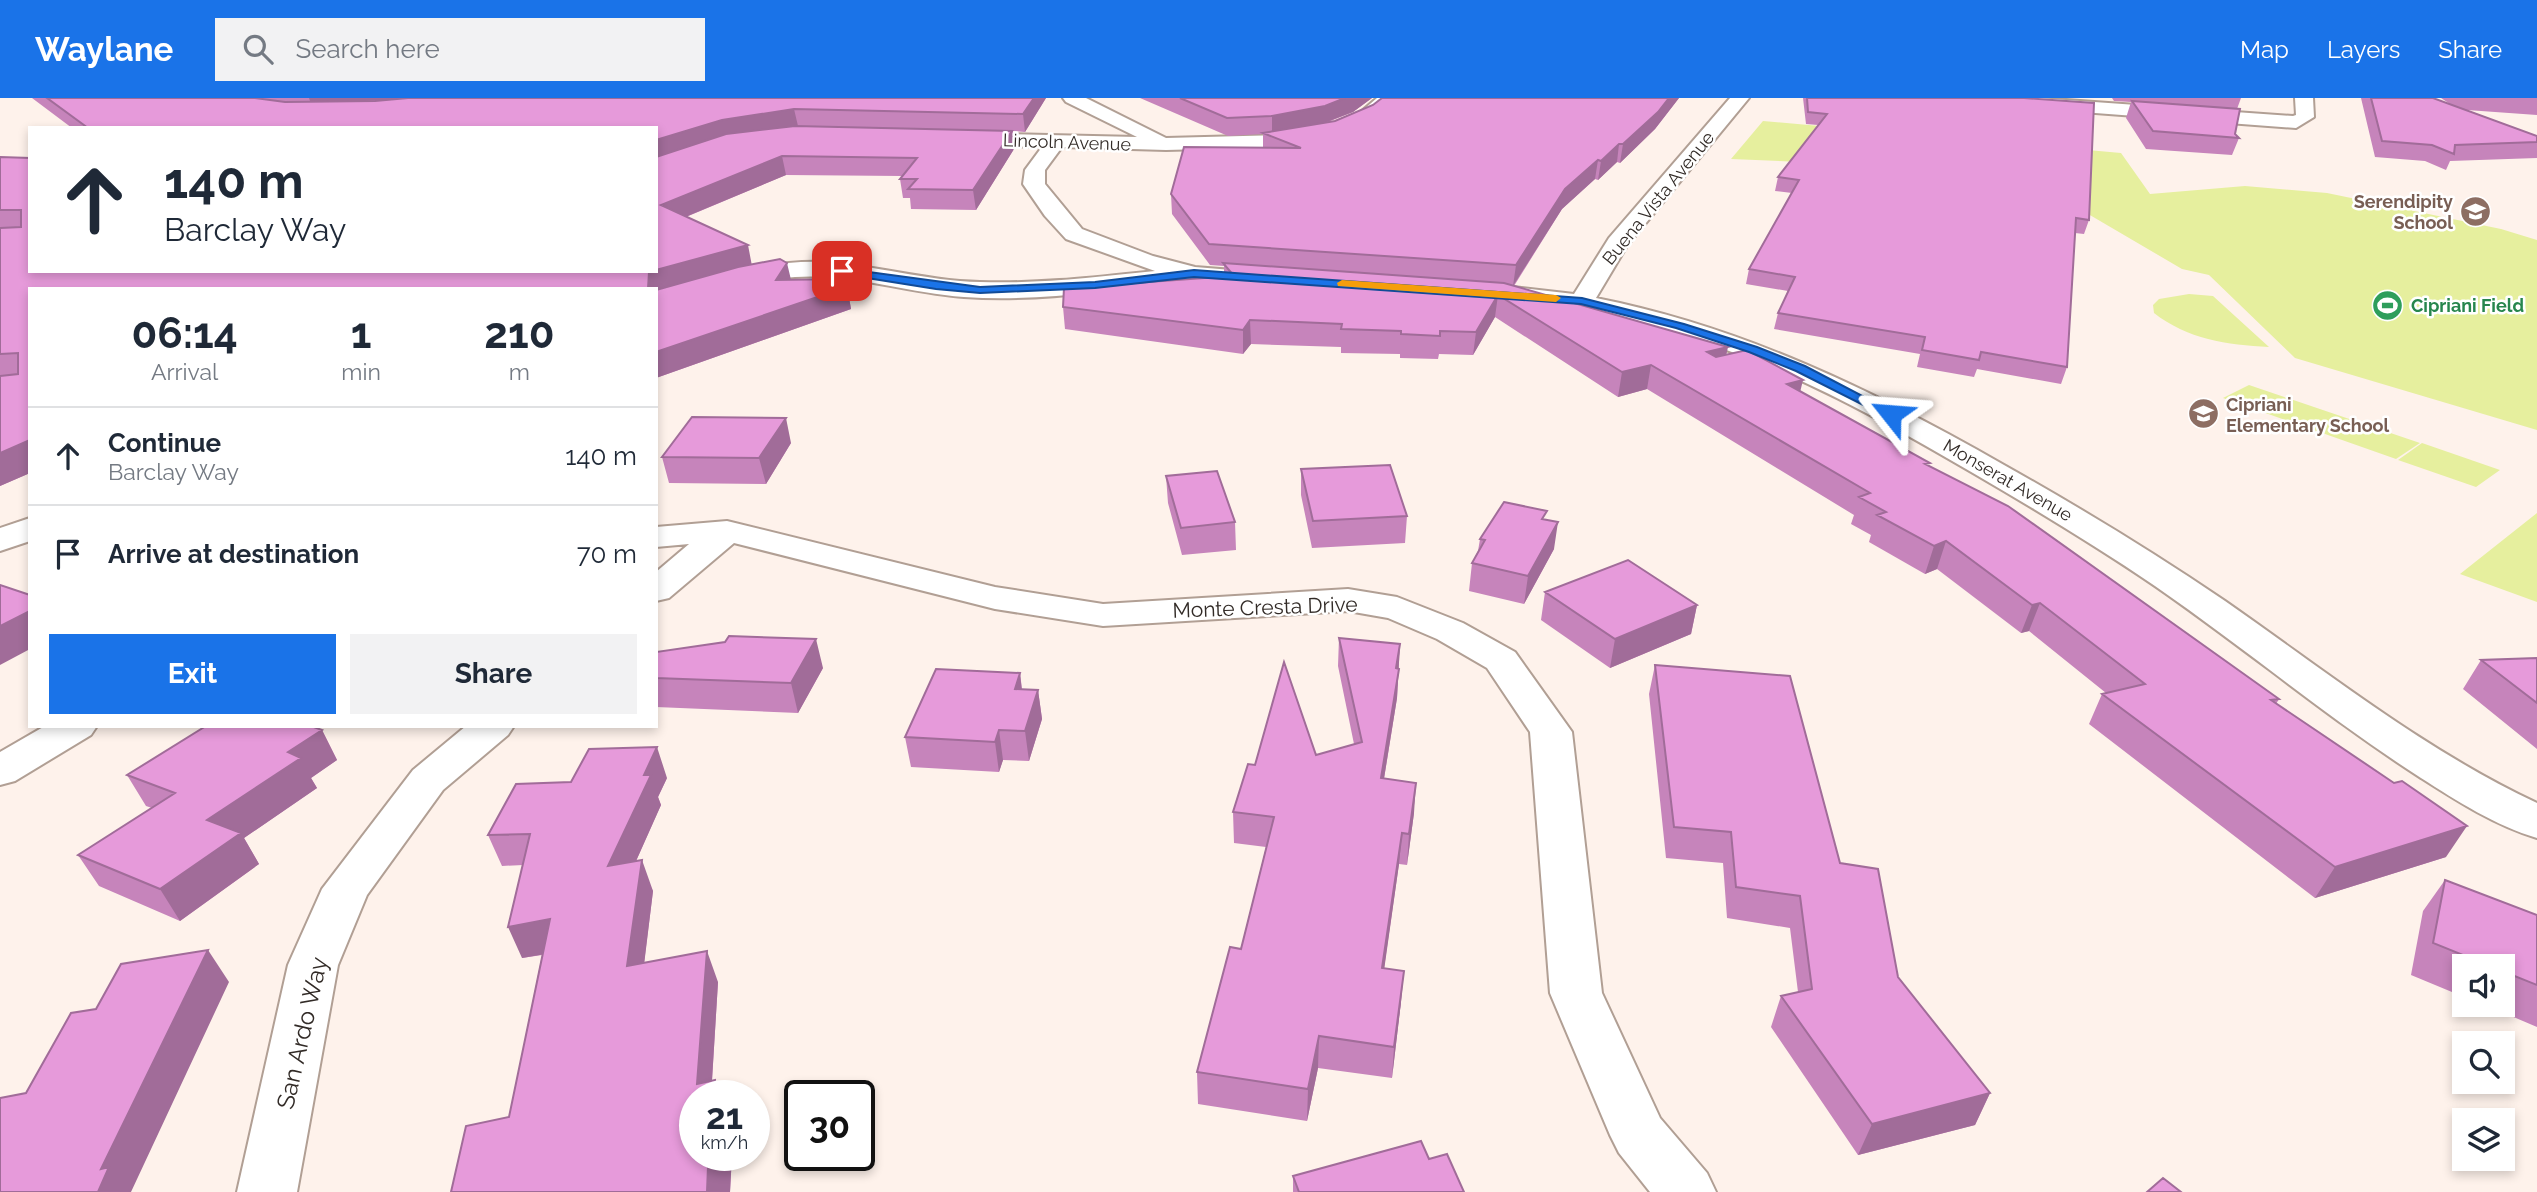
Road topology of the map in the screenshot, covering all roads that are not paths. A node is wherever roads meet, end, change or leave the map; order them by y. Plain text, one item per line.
1 (1072, 98) edge
2 (1388, 98) edge
3 (1740, 98) edge
4 (1963, 98) edge
5 (2304, 98) edge
6 (947, 139) edge
7 (1056, 142) junction
8 (1166, 144) junction
9 (1194, 274) junction
10 (1302, 281) edge
11 (1476, 292) edge
12 (1582, 301) junction
13 (658, 303) edge
14 (28, 529) edge
15 (727, 531) junction
16 (658, 537) edge
17 (0, 541) edge
18 (658, 588) edge
19 (73, 728) edge
20 (491, 728) edge
21 (0, 771) edge
22 (2537, 822) edge
23 (267, 1192) edge
24 (1686, 1192) edge

1 - 8 street
2 - 8 street, Lincoln Avenue
3 - 12 street, Buena Vista Avenue
4 - 5 street
6 - 7 street, Lincoln Avenue
7 - 8 street, Lincoln Avenue
7 - 9 street
9 - 10 street
9 - 13 street
11 - 12 street, Monserat Avenue
12 - 22 street, Monserat Avenue
14 - 17 street
15 - 16 street, Monte Cresta Drive
15 - 18 street
15 - 24 street, Monte Cresta Drive
19 - 21 street
20 - 23 street, San Ardo Way

